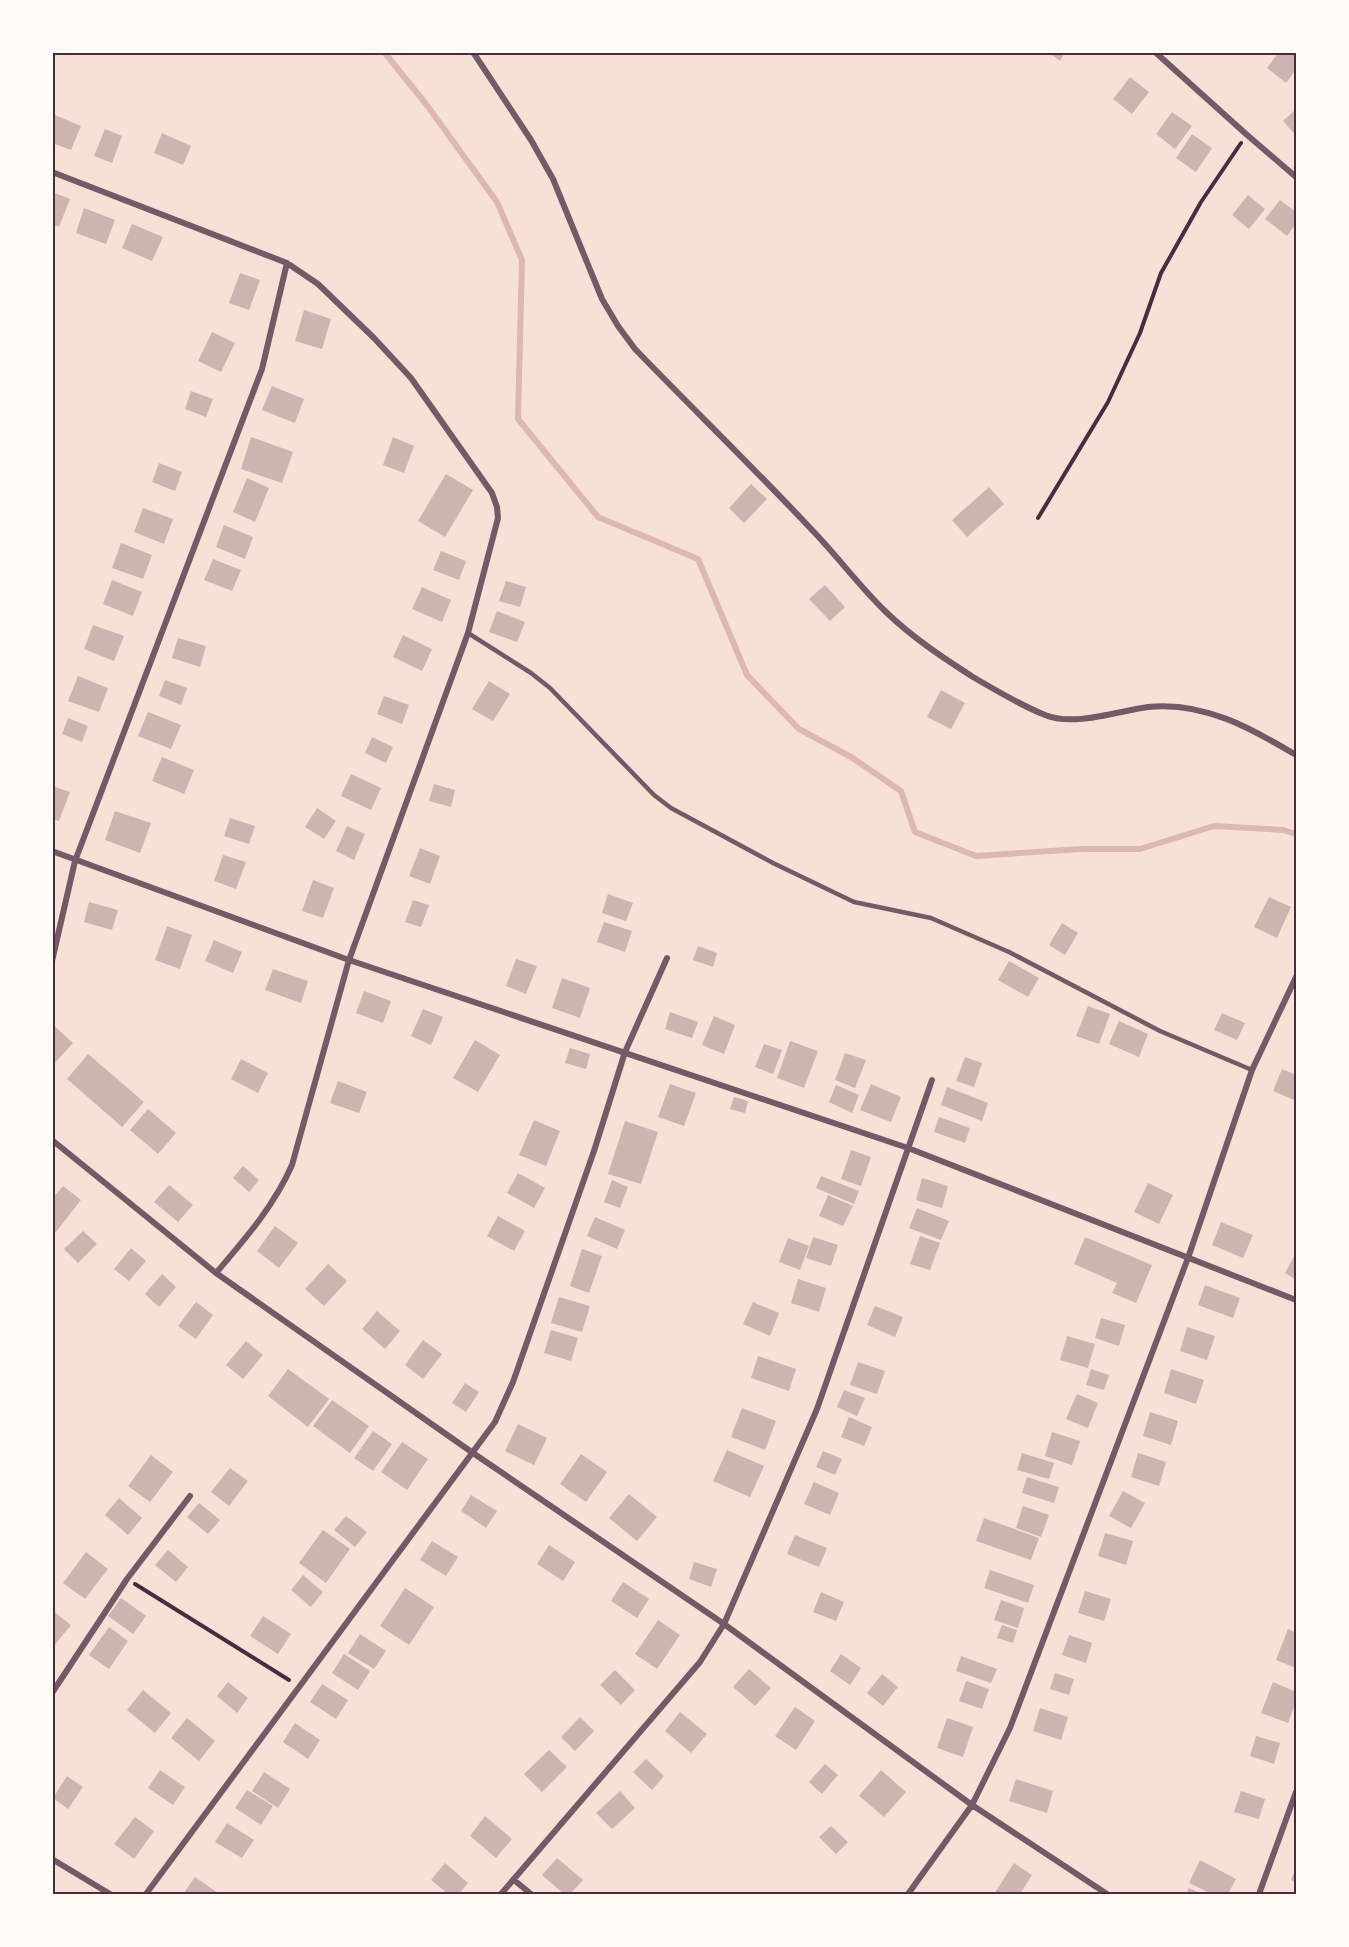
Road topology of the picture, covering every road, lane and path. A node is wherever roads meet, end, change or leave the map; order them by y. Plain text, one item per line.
1 (473, 52) edge
2 (1155, 52) edge
3 (1246, 134) junction
4 (52, 172) edge
5 (1296, 175) edge
6 (287, 263) junction
7 (1038, 518) dead end
8 (468, 633) junction
9 (1296, 755) edge
10 (52, 851) edge
11 (75, 861) junction
12 (667, 958) dead end
13 (349, 960) junction
14 (52, 961) edge
15 (1296, 977) edge
16 (625, 1052) junction
17 (1252, 1070) junction
18 (932, 1080) dead end
19 (52, 1140) edge
20 (908, 1148) junction
21 (1188, 1258) junction
22 (216, 1273) junction
23 (1296, 1300) edge
24 (472, 1454) junction
25 (190, 1496) dead end
26 (127, 1578) junction
27 (724, 1624) junction
28 (299, 1687) junction
29 (52, 1693) edge
30 (1296, 1792) edge
31 (972, 1805) junction
32 (52, 1859) edge
33 (514, 1880) junction
34 (110, 1894) edge
35 (146, 1894) edge
36 (501, 1894) edge
37 (531, 1894) edge
38 (908, 1894) edge
39 (1107, 1894) edge
40 (1259, 1894) edge

1 - 9 street
2 - 3 street
3 - 5 street
3 - 7 path
4 - 6 street
6 - 8 street
6 - 11 street
8 - 13 street
8 - 17 lane
10 - 11 street
11 - 13 street
11 - 14 street
12 - 16 street
13 - 16 street
13 - 22 street
15 - 17 street
16 - 20 street
16 - 24 street
17 - 21 street
18 - 20 street
19 - 22 street
20 - 21 street
20 - 27 street
21 - 23 street
21 - 31 street
22 - 24 street
24 - 27 street
24 - 28 street
25 - 26 street
26 - 28 path
26 - 29 street
27 - 31 street
27 - 33 street
28 - 35 street
30 - 40 street
31 - 38 street
31 - 39 street
32 - 34 street
33 - 36 street
33 - 37 street

